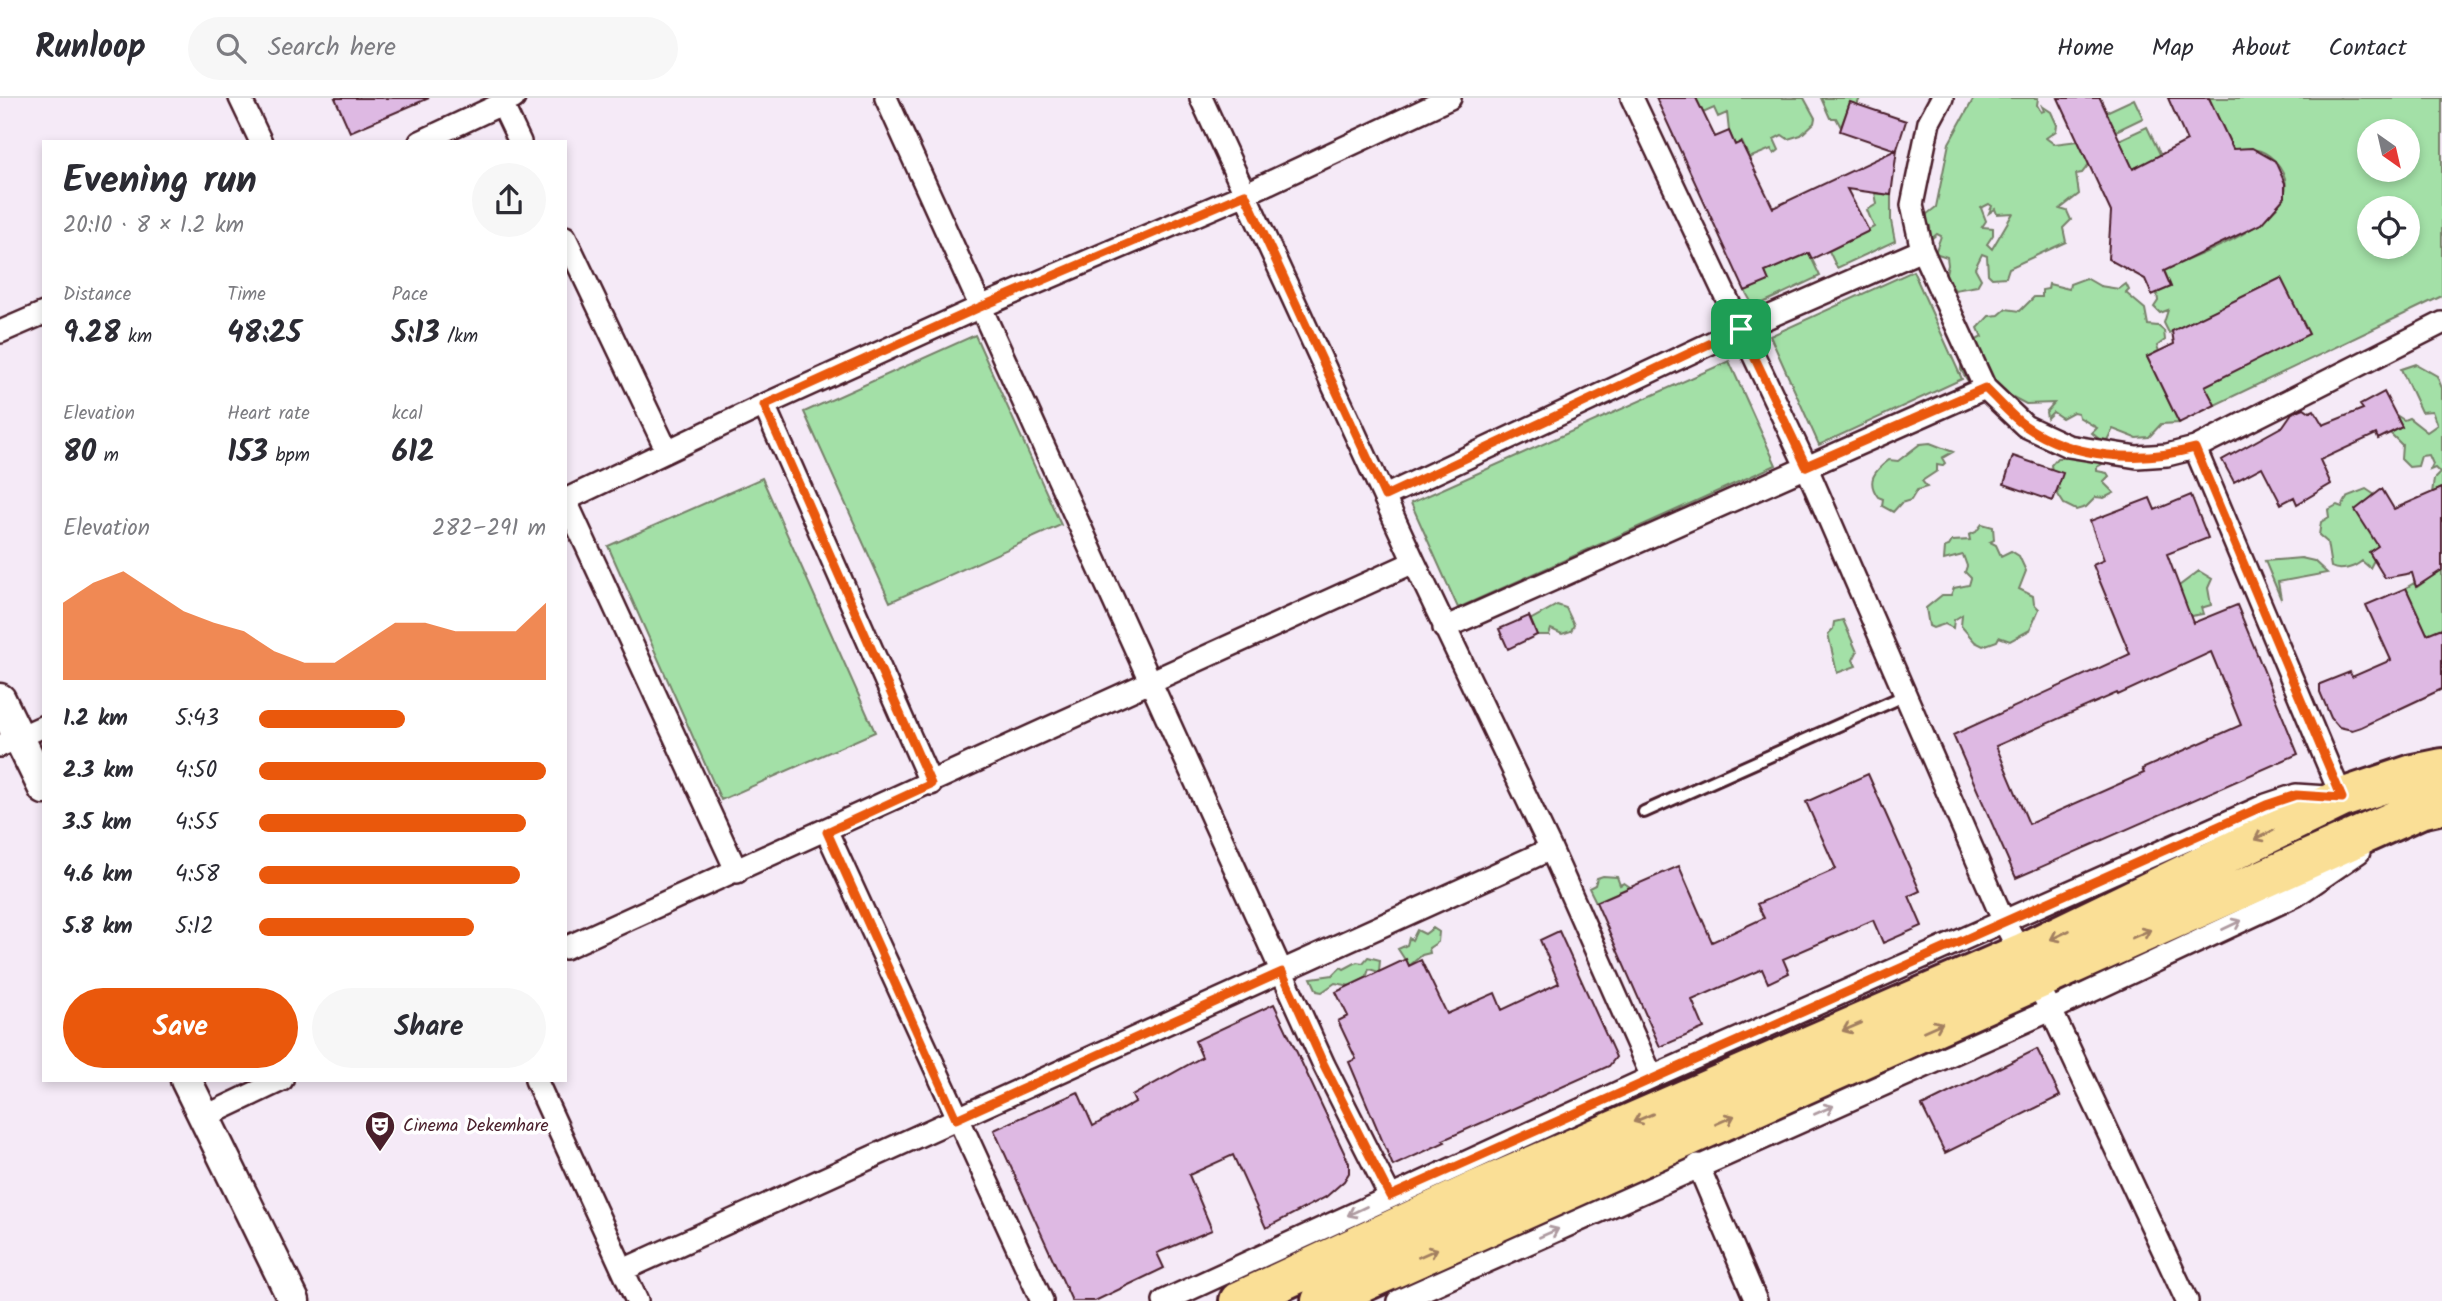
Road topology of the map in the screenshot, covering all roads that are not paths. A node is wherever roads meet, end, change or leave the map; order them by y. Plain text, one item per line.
1 (240, 98) edge
2 (886, 98) edge
3 (1200, 98) edge
4 (1450, 98) edge
5 (1632, 98) edge
6 (1942, 98) edge
7 (508, 101) edge
8 (260, 140) edge
9 (424, 140) edge
10 (519, 140) edge
11 (1245, 194) junction
12 (567, 241) edge
13 (1922, 250) junction
14 (978, 308) junction
15 (42, 314) edge
16 (2442, 323) edge
17 (1741, 329) junction
18 (0, 332) edge
19 (1985, 388) junction
20 (764, 405) junction
21 (2195, 448) junction
22 (667, 452) junction
23 (1806, 466) junction
24 (1385, 496) junction
25 (567, 498) edge
26 (567, 503) edge
27 (1414, 562) junction
28 (1444, 628) junction
29 (1152, 682) junction
30 (1906, 695) junction
31 (0, 699) edge
32 (21, 736) edge
33 (2442, 768) edge
34 (42, 784) edge
35 (931, 784) junction
36 (2342, 798) junction
37 (2431, 806) edge
38 (1644, 812) dead end
39 (827, 832) junction
40 (1551, 849) junction
41 (737, 872) junction
42 (567, 947) edge
43 (2028, 967) junction
44 (1282, 972) junction
45 (1653, 1077) junction
46 (187, 1082) edge
47 (278, 1082) edge
48 (537, 1082) edge
49 (204, 1116) junction
50 (956, 1119) junction
51 (1699, 1166) junction
52 (1472, 1176) junction
53 (1390, 1196) junction
54 (1508, 1235) junction
55 (623, 1270) junction
56 (294, 1301) edge
57 (637, 1301) edge
58 (1042, 1301) edge
59 (1164, 1301) edge
60 (1239, 1301) edge
61 (1321, 1301) edge
62 (1398, 1301) edge
63 (1756, 1301) edge
64 (2187, 1301) edge

1 - 8 street
2 - 14 street
3 - 11 street
4 - 11 street
5 - 17 street
6 - 13 street
7 - 9 street
7 - 10 street
11 - 14 street
11 - 24 street
12 - 22 street
13 - 17 street
13 - 19 street
14 - 20 street
14 - 29 street
15 - 18 street
16 - 21 street
17 - 23 street
17 - 24 street
19 - 21 street
19 - 23 street
20 - 22 street
20 - 35 street
21 - 36 street
22 - 25 street
23 - 28 street
23 - 30 street
24 - 27 street
26 - 41 street
27 - 28 street
27 - 29 street
28 - 40 street
29 - 35 street
29 - 44 street
30 - 38 lane
30 - 43 street
31 - 32 street
32 - 34 street
33 - 36 highway
35 - 39 street
36 -> 43 highway
43 -> 37 highway
39 - 41 street
39 - 50 street
40 - 44 street
40 - 45 street
41 - 42 street
43 - 45 street
51 -> 43 street
43 -> 52 highway
54 -> 43 highway
43 - 64 street
44 - 50 street
44 - 53 street
45 - 52 street
46 - 49 street
47 - 49 street
48 - 55 street
49 - 56 street
50 - 55 street
50 - 58 street
54 -> 51 street
51 - 63 street
52 - 53 street
52 - 60 highway
53 -> 59 street
61 -> 54 highway
54 - 62 street
55 - 57 street

